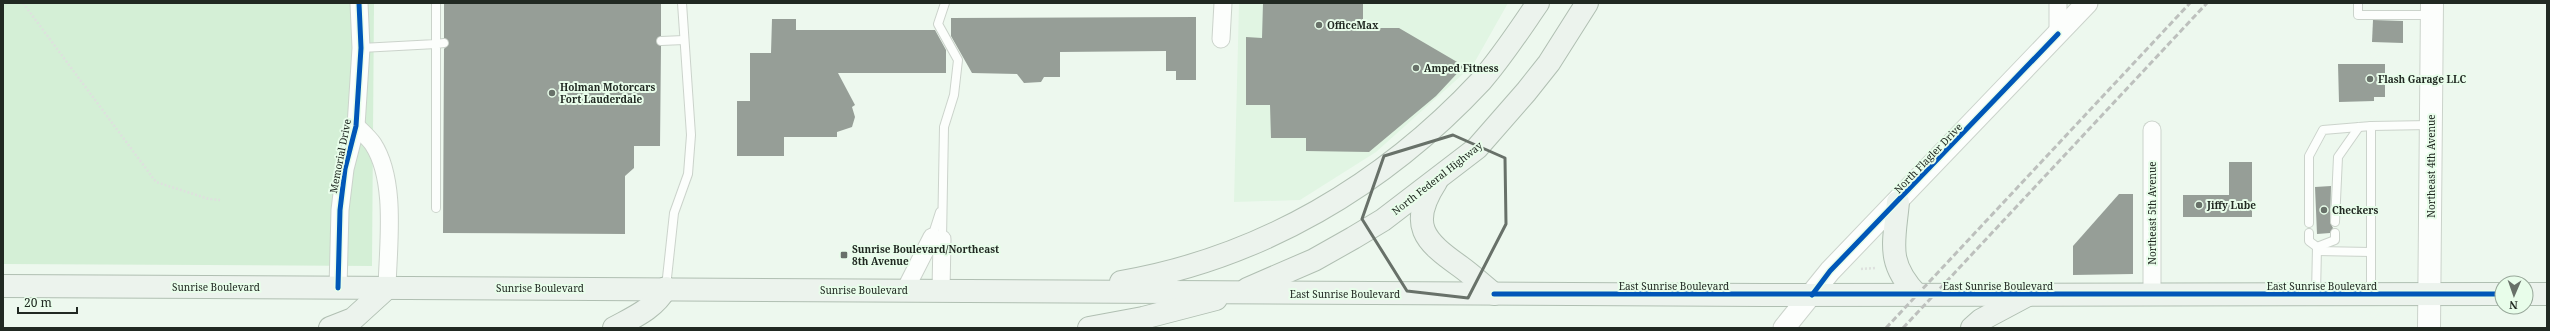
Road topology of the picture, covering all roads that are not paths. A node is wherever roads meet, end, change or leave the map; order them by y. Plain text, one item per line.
1 (359, 3) edge
2 (436, 3) edge
3 (682, 3) edge
4 (945, 3) edge
5 (1223, 3) edge
6 (1538, 3) edge
7 (1587, 3) edge
8 (2058, 3) edge
9 (2087, 3) edge
10 (2358, 3) edge
11 (2432, 9) edge
12 (2058, 34) junction
13 (1221, 39) dead end
14 (684, 40) junction
15 (661, 41) dead end
16 (440, 44) junction
17 (361, 48) junction
18 (2431, 125) junction
19 (356, 126) junction
20 (2371, 126) junction
21 (2359, 127) junction
22 (2152, 130) dead end
23 (1440, 178) junction
24 (1898, 202) junction
25 (436, 208) dead end
26 (2335, 222) dead end
27 (2309, 223) dead end
28 (2309, 233) dead end
29 (2335, 233) dead end
30 (937, 238) junction
31 (2317, 249) junction
32 (2371, 252) junction
33 (3, 286) edge
34 (338, 288) junction
35 (387, 288) junction
36 (666, 288) junction
37 (904, 290) junction
38 (1076, 290) junction
39 (941, 291) junction
40 (1237, 293) junction
41 (1494, 294) junction
42 (2371, 294) junction
43 (2430, 294) junction
44 (2494, 294) edge
45 (2534, 294) edge
46 (2547, 294) edge
47 (1812, 295) junction
48 (1917, 295) junction
49 (2028, 295) junction
50 (2316, 295) junction
51 (2152, 296) junction
52 (330, 328) edge
53 (614, 328) edge
54 (1089, 328) edge
55 (1784, 328) edge
56 (1972, 328) edge
57 (2429, 328) edge

1 - 17 street, Memorial Drive
2 - 16 lane
3 - 14 lane
4 - 30 lane
5 - 13 street
6 - 38 main road
7 - 23 main road, North Federal Highway
8 - 12 street
9 - 12 street, North Flagler Drive
10 - 11 lane
11 - 18 main road, Northeast 4th Avenue
12 - 24 street, North Flagler Drive
14 - 15 lane
14 - 36 lane
16 - 17 lane
16 - 25 lane
17 - 19 street, Memorial Drive
18 - 20 lane
18 - 43 main road, Northeast 4th Avenue
19 - 34 street, Memorial Drive
19 - 35 street, Memorial Drive
20 - 21 lane
20 - 32 lane
21 - 26 lane
21 - 27 lane
22 - 51 street, Northeast 5th Avenue
23 - 40 main road, North Federal Highway
23 - 41 main road
24 - 47 street, North Flagler Drive
24 - 48 main road
28 - 31 lane
29 - 31 lane
30 - 37 street
30 - 39 street
31 - 32 lane
31 - 50 lane
32 - 42 lane
33 - 34 main road, Sunrise Boulevard
34 - 35 main road, Sunrise Boulevard
35 - 36 main road, Sunrise Boulevard
35 - 52 main road
36 - 37 main road, Sunrise Boulevard
36 - 53 main road
37 - 39 main road, Sunrise Boulevard
38 - 39 main road, Sunrise Boulevard
38 - 40 main road, East Sunrise Boulevard
40 - 41 main road, East Sunrise Boulevard
40 - 54 main road
41 - 47 main road, East Sunrise Boulevard
42 - 43 main road, East Sunrise Boulevard
42 - 50 main road, East Sunrise Boulevard
43 - 44 main road, East Sunrise Boulevard
43 - 57 main road, Northeast 4th Avenue
45 - 46 main road
47 - 48 main road, East Sunrise Boulevard
47 - 55 street, North Flagler Drive
48 - 49 main road, East Sunrise Boulevard
49 - 51 main road, East Sunrise Boulevard
49 - 56 main road
50 - 51 main road, East Sunrise Boulevard

